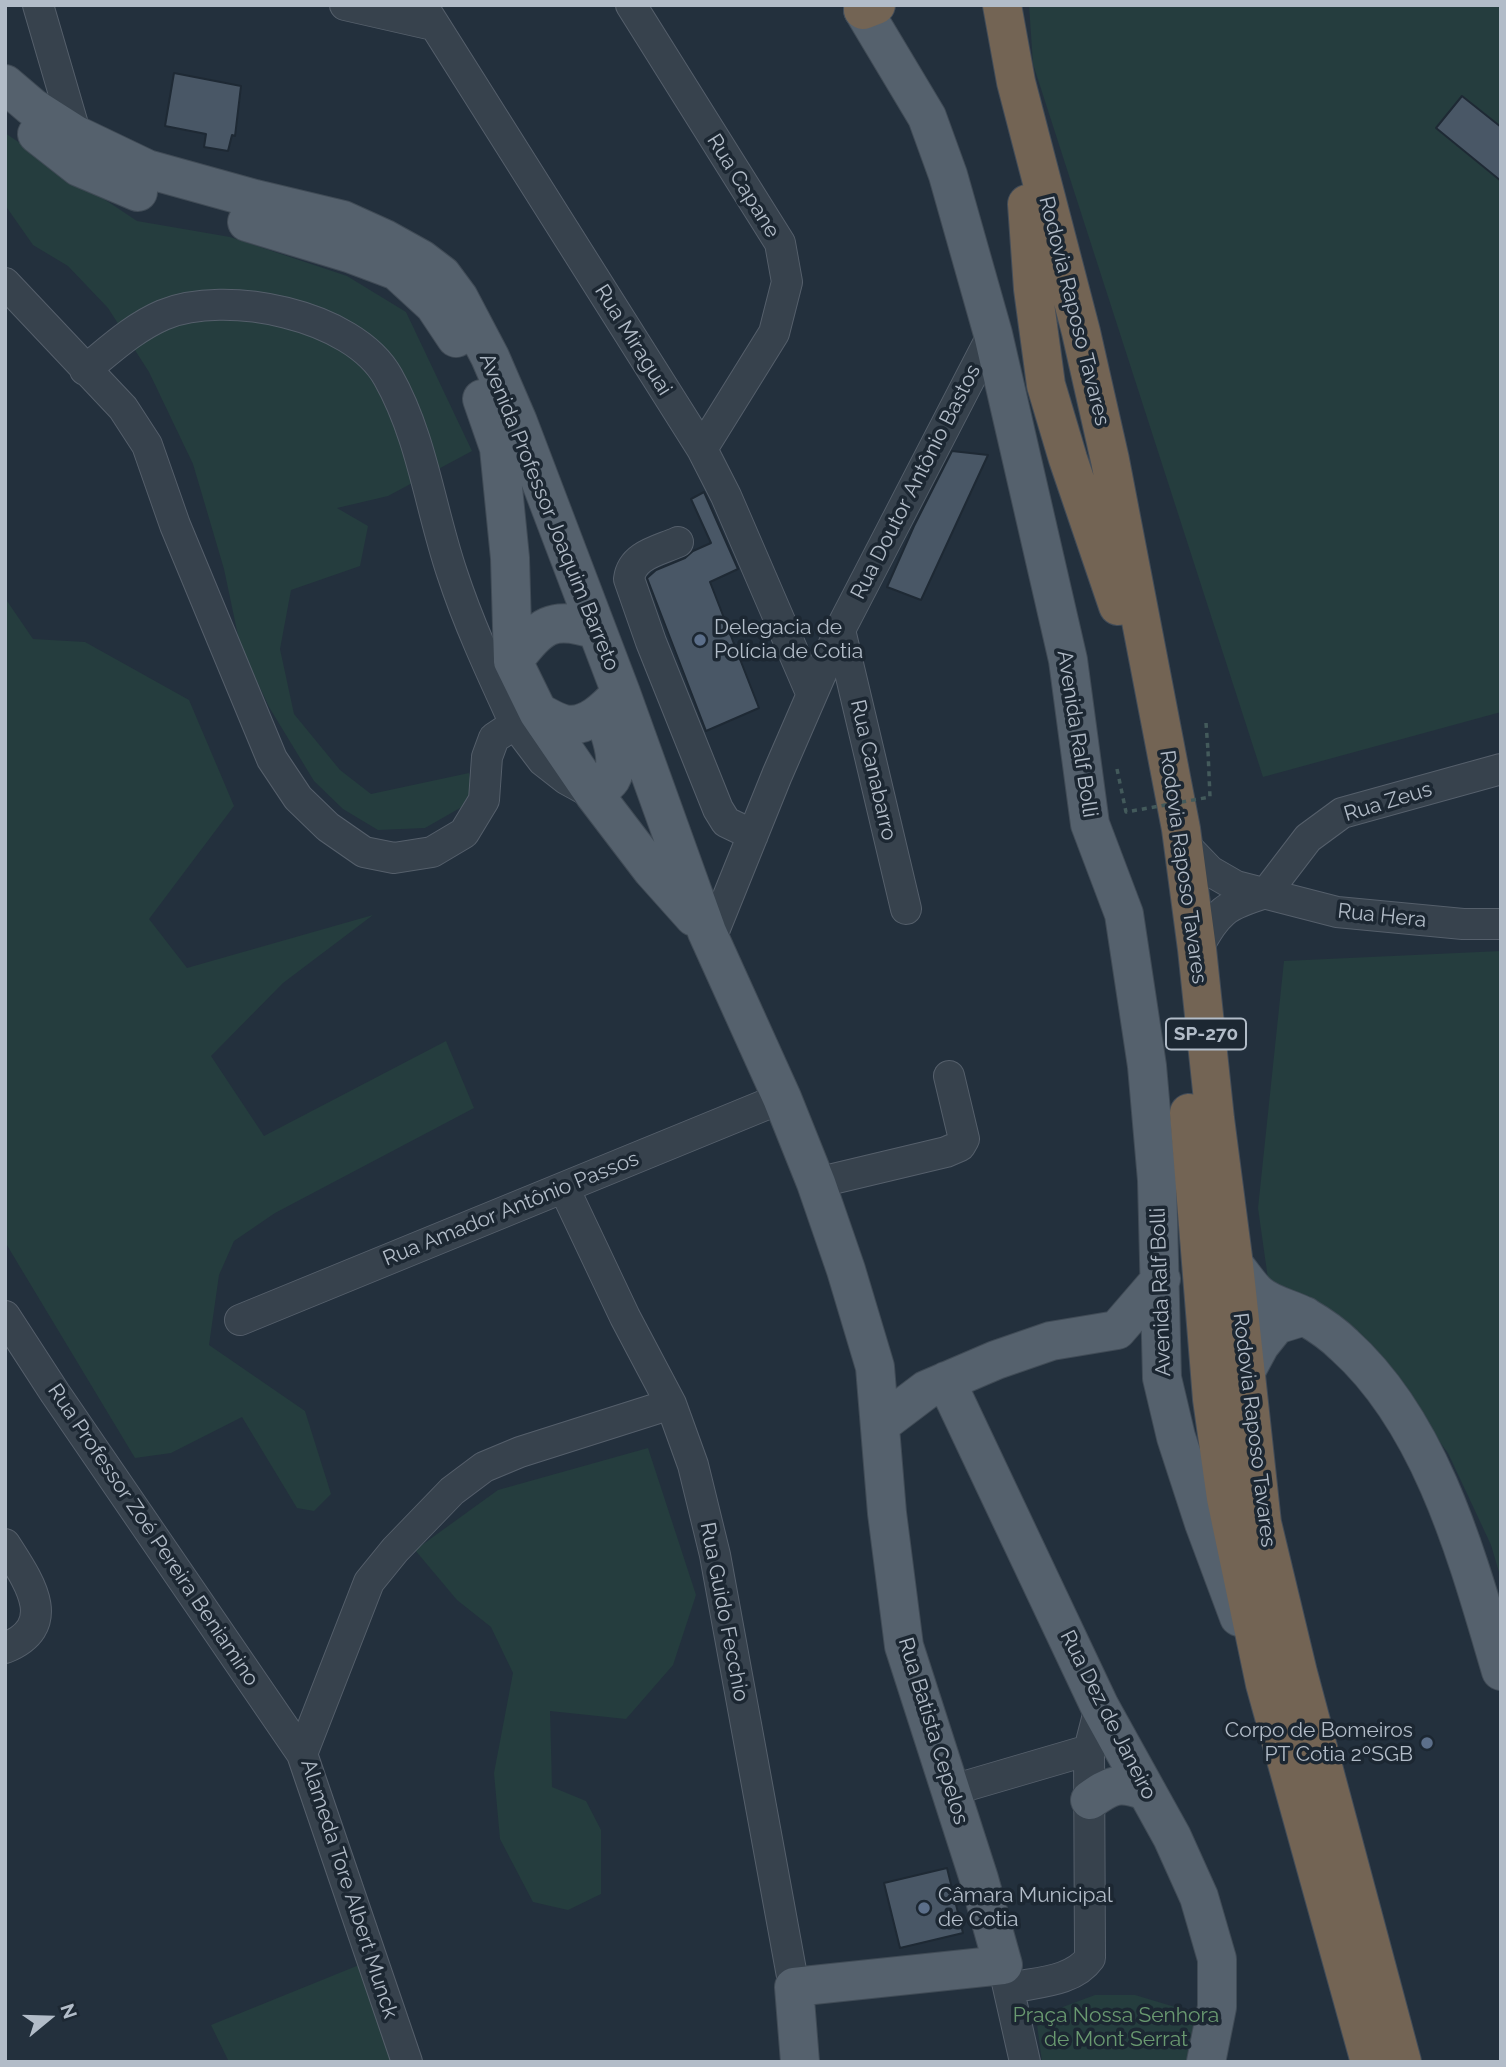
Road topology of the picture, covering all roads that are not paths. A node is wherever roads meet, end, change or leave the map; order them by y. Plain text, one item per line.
1 (38, 5) edge
2 (345, 5) edge
3 (631, 5) edge
4 (866, 7) edge
5 (992, 7) edge
6 (427, 15) edge
7 (5, 84) edge
8 (5, 109) edge
9 (76, 135) junction
10 (5, 283) edge
11 (993, 334) junction
12 (85, 370) junction
13 (702, 449) junction
14 (678, 542) dead end
15 (597, 630) junction
16 (840, 630) junction
17 (513, 662) junction
18 (811, 693) junction
19 (612, 703) junction
20 (527, 718) junction
21 (1501, 769) edge
22 (594, 794) junction
23 (753, 835) junction
24 (1182, 836) junction
25 (1265, 893) junction
26 (906, 909) dead end
27 (1501, 924) edge
28 (708, 936) junction
29 (1197, 949) junction
30 (949, 1076) dead end
31 (782, 1098) junction
32 (816, 1182) junction
33 (564, 1188) junction
34 (1234, 1265) junction
35 (1161, 1279) junction
36 (5, 1315) edge
37 (1305, 1316) junction
38 (240, 1320) dead end
39 (1116, 1330) junction
40 (1161, 1356) junction
41 (875, 1367) junction
42 (1246, 1371) junction
43 (936, 1385) junction
44 (671, 1404) junction
45 (881, 1424) junction
46 (5, 1544) edge
47 (5, 1648) edge
48 (1501, 1671) edge
49 (1265, 1684) junction
50 (1100, 1707) junction
51 (1089, 1750) junction
52 (302, 1754) junction
53 (949, 1791) junction
54 (1145, 1791) junction
55 (1090, 1800) junction
56 (1006, 1976) junction
57 (794, 1987) junction
58 (407, 2062) edge
59 (800, 2062) edge
60 (1025, 2062) edge
61 (1206, 2062) edge
62 (1370, 2062) edge
63 (1402, 2062) edge

1 - 9 street
2 - 6 street
3 - 13 street, Rua Capane
4 - 11 main road, Avenida Ralf Bolli
5 - 24 highway, Rodovia Raposo Tavares / SP-270
5 - 49 highway, Rodovia Raposo Tavares / SP-270
6 - 13 street, Rua Miraguai
7 - 9 main road, Avenida Professor Joaquim Barreto
8 - 17 main road, Avenida Professor Joaquim Barreto
9 - 15 main road, Avenida Professor Joaquim Barreto
10 - 12 street
11 - 16 street, Rua Doutor Antônio Bastos
11 - 35 main road, Avenida Ralf Bolli
12 - 20 street
12 - 20 street
13 - 18 street, Rua Miraguai
14 - 23 street
15 - 17 main road
15 - 19 main road, Avenida Professor Joaquim Barreto
16 - 18 street, Rua Doutor Antônio Bastos
16 - 26 street, Rua Canabarro
17 - 20 main road, Avenida Professor Joaquim Barreto
18 - 23 street, Rua Doutor Antônio Bastos
19 - 20 main road
19 - 22 main road
19 - 28 main road, Avenida Professor Joaquim Barreto
20 - 22 main road, Avenida Professor Joaquim Barreto
21 - 25 street, Rua Zeus
22 - 28 main road, Avenida Professor Joaquim Barreto
23 - 28 street, Rua Doutor Antônio Bastos
24 - 25 street, Rua Hera
24 - 29 highway, Rodovia Raposo Tavares / SP-270
25 - 27 street, Rua Hera
25 - 29 street
28 - 31 main road, Avenida Professor Joaquim Barreto
29 - 34 highway, Rodovia Raposo Tavares / SP-270
30 - 32 street
31 - 32 main road, Avenida Professor Joaquim Barreto
31 - 33 street, Rua Amador Antônio Passos
32 - 41 main road, Avenida Professor Joaquim Barreto
33 - 38 street, Rua Amador Antônio Passos
33 - 44 street, Rua Guido Fecchio
34 - 37 main road
34 - 42 highway, Rodovia Raposo Tavares / SP-270
35 - 39 main road
35 - 40 main road, Avenida Ralf Bolli
36 - 52 street, Rua Professor Zoé Pereira Beniamino
37 - 42 main road
37 - 48 main road
39 - 40 main road
39 - 43 main road
40 - 49 main road, Avenida Ralf Bolli
41 - 43 main road
41 - 45 main road, Rua Batista Cepelos
42 - 63 highway, Rodovia Raposo Tavares / SP-270
43 - 45 main road
43 - 50 main road, Rua Dez de Janeiro
44 - 52 street, Alameda Tore Albert Munck
44 - 57 street, Rua Guido Fecchio
45 - 53 main road, Rua Batista Cepelos
46 - 47 street
49 - 62 highway, Rodovia Raposo Tavares / SP-270
50 - 51 street
50 - 54 main road, Rua Dez de Janeiro
51 - 53 street
51 - 55 street
52 - 58 street, Alameda Tore Albert Munck
53 - 56 main road, Rua Batista Cepelos
54 - 55 main road
54 - 61 main road, Rua Dez de Janeiro
55 - 56 street
56 - 57 main road
56 - 60 street
57 - 59 main road, Rua Guido Fecchio

